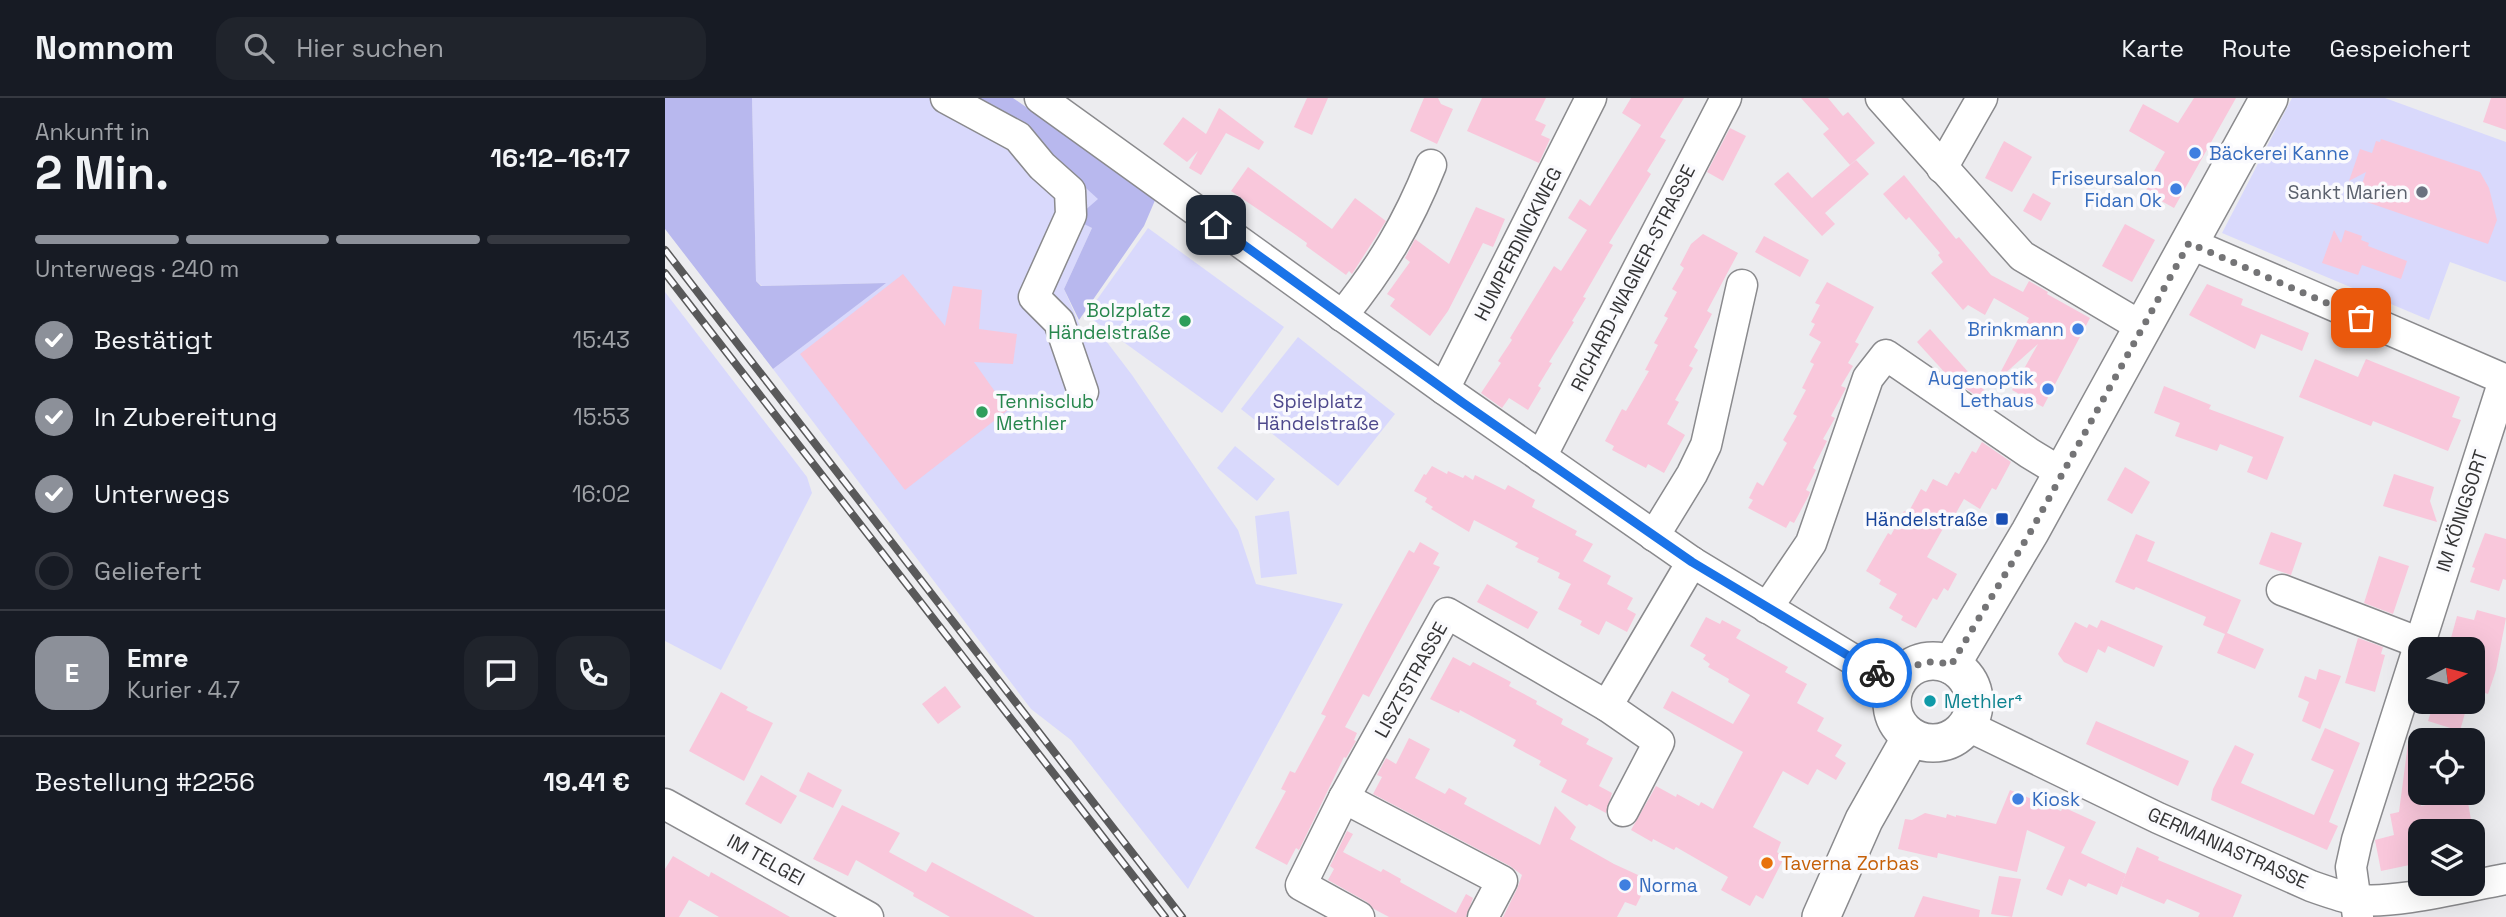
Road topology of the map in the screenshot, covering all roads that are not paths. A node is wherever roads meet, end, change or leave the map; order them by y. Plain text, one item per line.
1 (946, 98) edge
2 (1040, 98) edge
3 (1591, 98) edge
4 (1726, 98) edge
5 (1881, 98) edge
6 (1982, 98) edge
7 (2269, 98) edge
8 (1431, 165) dead end
9 (1943, 168) junction
10 (2189, 243) junction
11 (1401, 264) dead end
12 (1742, 285) dead end
13 (1350, 322) junction
14 (2142, 327) junction
15 (2505, 380) edge
16 (1444, 389) junction
17 (1083, 392) dead end
18 (1541, 457) junction
19 (2062, 473) junction
20 (1654, 536) junction
21 (1692, 562) junction
22 (2282, 590) dead end
23 (1767, 608) junction
24 (2422, 637) edge
25 (2408, 638) edge
26 (1951, 665) junction
27 (2408, 681) edge
28 (1896, 683) junction
29 (1607, 706) junction
30 (1966, 725) junction
31 (1911, 737) junction
32 (1344, 798) junction
33 (665, 804) edge
34 (1623, 811) dead end
35 (2506, 879) edge
36 (2356, 908) edge
37 (868, 917) edge
38 (1359, 917) edge
39 (1483, 917) edge
40 (1821, 917) edge

1 - 17 street
2 - 13 street
3 - 16 street, HUMPERDINCKWEG
4 - 18 street, RICHARD-WAGNER-STRASSE
5 - 9 street
6 - 9 street
7 - 10 main road
8 - 13 street
9 - 14 street
10 - 14 main road
10 - 15 street
11 - 13 street
12 - 20 street
13 - 16 street
14 - 19 main road
15 - 24 street, IM KÖNIGSORT
16 - 18 street
18 - 20 street
19 - 23 street
19 - 26 main road
20 - 21 street
21 - 23 street
21 - 29 street
22 - 25 street
23 - 28 street
26 - 28 main road
26 - 30 main road
27 - 36 street, IM KÖNIGSORT
28 - 31 main road
29 - 32 street, LISZTSTRASSE
29 - 34 street, LISZTSTRASSE
30 - 31 main road
30 - 36 street, GERMANIASTRASSE
31 - 40 main road
32 - 38 street, LISZTSTRASSE
32 - 39 street
33 - 37 street, IM TELGEI
35 - 36 street, GERMANIASTRASSE

